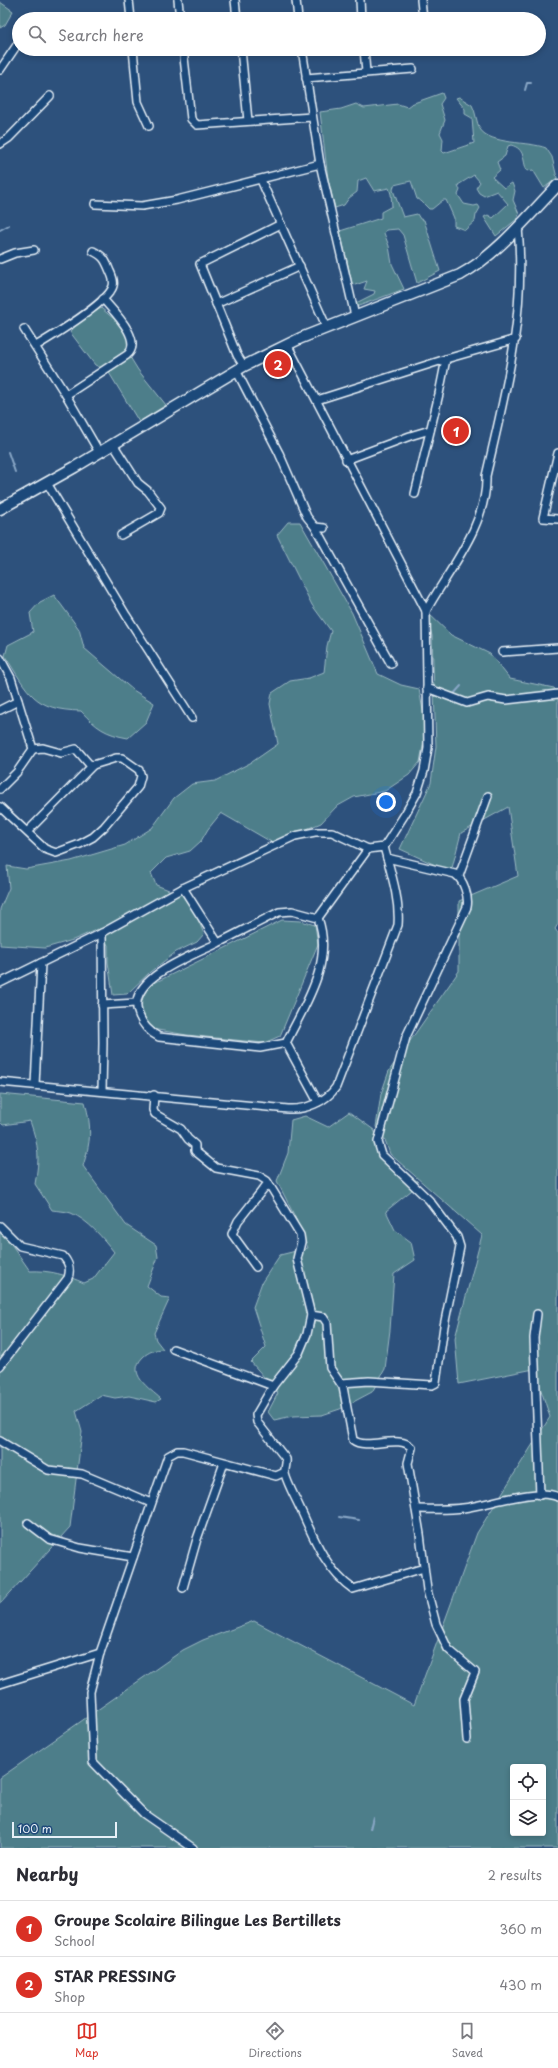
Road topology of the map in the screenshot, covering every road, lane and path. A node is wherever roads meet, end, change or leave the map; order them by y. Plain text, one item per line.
1 (129, 0) edge
2 (178, 0) edge
3 (235, 0) edge
4 (296, 0) edge
5 (360, 0) edge
6 (421, 0) edge
7 (130, 12) edge
8 (179, 12) edge
9 (236, 12) edge
10 (297, 12) edge
11 (361, 12) edge
12 (422, 12) edge
13 (12, 52) edge
14 (134, 56) edge
15 (184, 56) edge
16 (242, 56) edge
17 (303, 56) edge
18 (365, 56) edge
19 (413, 69) dead end
20 (0, 70) edge
21 (366, 72) junction
22 (306, 78) junction
23 (50, 96) dead end
24 (312, 117) junction
25 (248, 121) junction
26 (149, 126) dead end
27 (0, 144) edge
28 (320, 164) junction
29 (261, 180) junction
30 (558, 185) edge
31 (95, 204) dead end
32 (281, 224) junction
33 (518, 227) junction
34 (34, 250) dead end
35 (93, 251) dead end
36 (0, 259) edge
37 (300, 266) junction
38 (103, 299) junction
39 (216, 304) junction
40 (355, 316) junction
41 (327, 328) junction
42 (24, 329) dead end
43 (516, 339) junction
44 (287, 344) junction
45 (36, 346) junction
46 (446, 359) junction
47 (240, 368) junction
48 (66, 395) junction
49 (317, 400) junction
50 (430, 430) junction
51 (113, 444) junction
52 (99, 452) junction
53 (558, 452) edge
54 (346, 460) junction
55 (48, 483) junction
56 (415, 494) dead end
57 (0, 509) edge
58 (558, 519) edge
59 (315, 527) junction
60 (324, 528) dead end
61 (121, 535) dead end
62 (426, 611) junction
63 (558, 648) edge
64 (502, 652) dead end
65 (0, 658) edge
66 (391, 664) dead end
67 (427, 688) junction
68 (558, 694) edge
69 (18, 701) junction
70 (0, 710) edge
71 (192, 718) dead end
72 (33, 749) junction
73 (93, 765) junction
74 (0, 789) edge
75 (488, 796) dead end
76 (0, 807) edge
77 (27, 832) junction
78 (384, 847) junction
79 (368, 850) junction
80 (387, 858) junction
81 (459, 876) junction
82 (183, 888) junction
83 (318, 918) junction
84 (102, 933) junction
85 (218, 943) junction
86 (41, 963) junction
87 (0, 983) edge
88 (136, 1003) junction
89 (102, 1005) junction
90 (286, 1043) junction
91 (0, 1082) edge
92 (35, 1085) junction
93 (102, 1091) junction
94 (154, 1095) junction
95 (318, 1102) junction
96 (268, 1183) junction
97 (0, 1226) edge
98 (256, 1267) dead end
99 (537, 1314) dead end
100 (311, 1315) junction
101 (172, 1349) dead end
102 (0, 1366) edge
103 (341, 1383) junction
104 (273, 1386) junction
105 (0, 1441) edge
106 (224, 1463) junction
107 (285, 1472) junction
108 (540, 1495) junction
109 (558, 1497) edge
110 (150, 1503) junction
111 (416, 1509) junction
112 (28, 1523) dead end
113 (133, 1557) junction
114 (424, 1568) junction
115 (183, 1588) dead end
116 (100, 1653) junction
117 (0, 1684) edge
118 (467, 1738) dead end
119 (193, 1848) edge

1 - 7 street
2 - 8 street
3 - 9 street
4 - 10 street
5 - 11 street
6 - 12 street
13 - 20 street
14 - 26 street
15 - 25 street
16 - 25 street
17 - 22 street
18 - 21 street
19 - 21 street
21 - 22 street
22 - 24 street
23 - 27 street
24 - 25 street
24 - 28 street
28 - 29 street
28 - 40 street
29 - 31 street
29 - 32 street
30 - 33 main road
32 - 37 street
32 - 39 street
33 - 40 main road
33 - 43 street
34 - 36 street
35 - 38 street
37 - 39 street
37 - 41 street
38 - 45 street
38 - 48 street
39 - 47 street
40 - 41 main road
41 - 44 main road
42 - 45 street
43 - 46 street
43 - 62 street
44 - 47 main road
44 - 49 street
45 - 48 street
46 - 49 street
46 - 50 street
47 - 51 main road
47 - 59 street
48 - 52 street
49 - 54 street
50 - 54 street
50 - 56 street
51 - 52 main road
51 - 61 street
52 - 55 main road
53 - 58 street
54 - 62 street
55 - 57 main road
55 - 71 street
59 - 60 street
59 - 66 street
62 - 67 street
63 - 64 street
65 - 69 street
67 - 68 street
67 - 78 street
69 - 70 street
69 - 72 street
72 - 73 street
72 - 74 street
73 - 77 street
73 - 77 street
75 - 81 street
76 - 77 street
78 - 79 street
78 - 80 street
79 - 82 street
79 - 83 street
80 - 81 street
80 - 95 street
81 - 103 street
82 - 84 street
82 - 85 street
83 - 85 street
83 - 90 street
84 - 86 street
84 - 89 street
85 - 88 street
86 - 87 street
86 - 92 street
88 - 89 street
88 - 90 street
89 - 93 street
90 - 95 street
91 - 92 street
92 - 93 street
93 - 94 street
94 - 95 street
94 - 96 street
96 - 98 street
96 - 100 street
97 - 102 street
99 - 108 street
100 - 103 street
100 - 104 street
101 - 104 street
103 - 111 street
104 - 107 street
105 - 110 street
106 - 107 street
106 - 110 street
106 - 115 street
107 - 114 street
108 - 109 street
108 - 111 street
110 - 113 street
111 - 114 street
112 - 113 street
113 - 116 street
114 - 118 street
116 - 117 street
116 - 119 street

